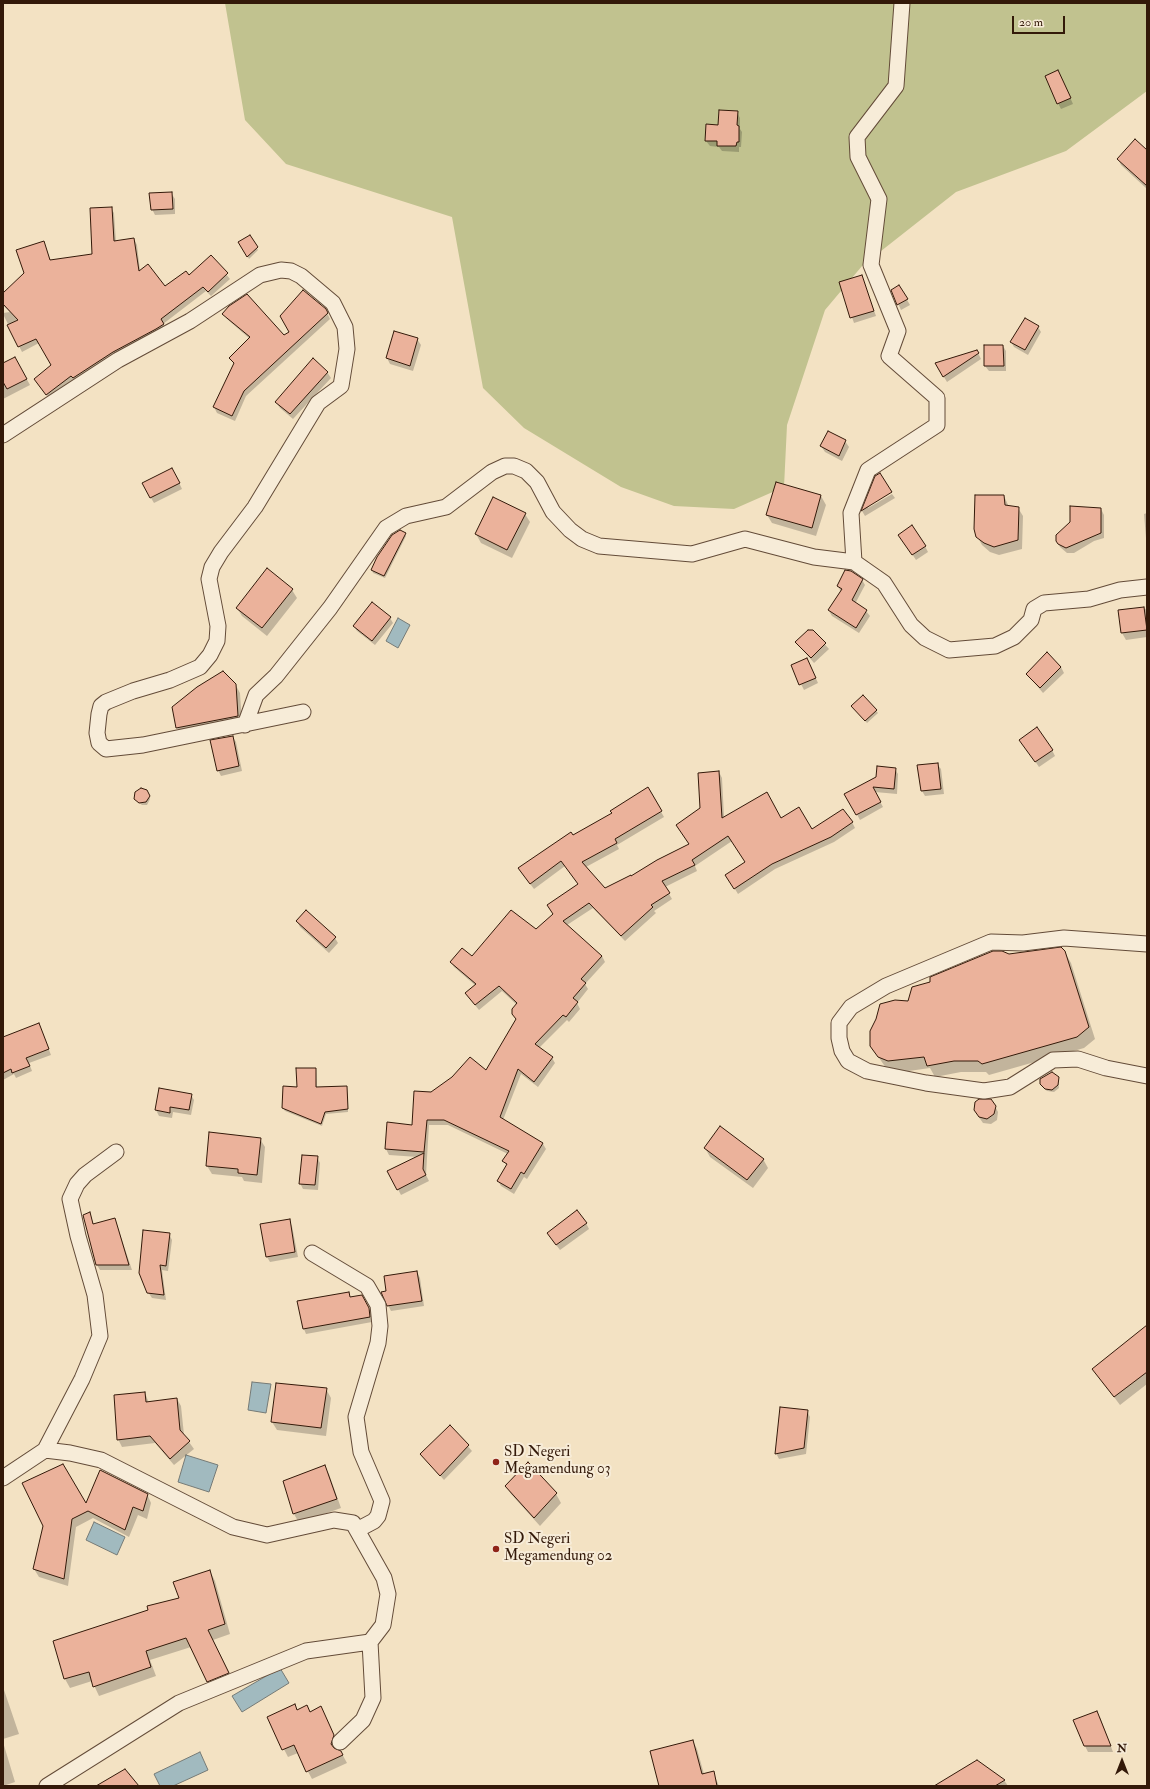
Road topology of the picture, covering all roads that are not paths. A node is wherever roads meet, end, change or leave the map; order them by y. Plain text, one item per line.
1 (902, 3) edge
2 (3, 435) edge
3 (854, 562) junction
4 (1147, 587) edge
5 (303, 712) dead end
6 (245, 725) junction
7 (1147, 944) edge
8 (1147, 1076) edge
9 (116, 1152) dead end
10 (312, 1253) dead end
11 (45, 1450) junction
12 (3, 1478) edge
13 (357, 1530) junction
14 (370, 1642) junction
15 (340, 1742) dead end
16 (47, 1786) edge

1 - 3 street
2 - 6 street
3 - 4 street
3 - 6 street
5 - 6 street
7 - 8 street
9 - 11 street
10 - 13 street
11 - 12 street
11 - 13 street
13 - 14 street
14 - 15 street
14 - 16 street

